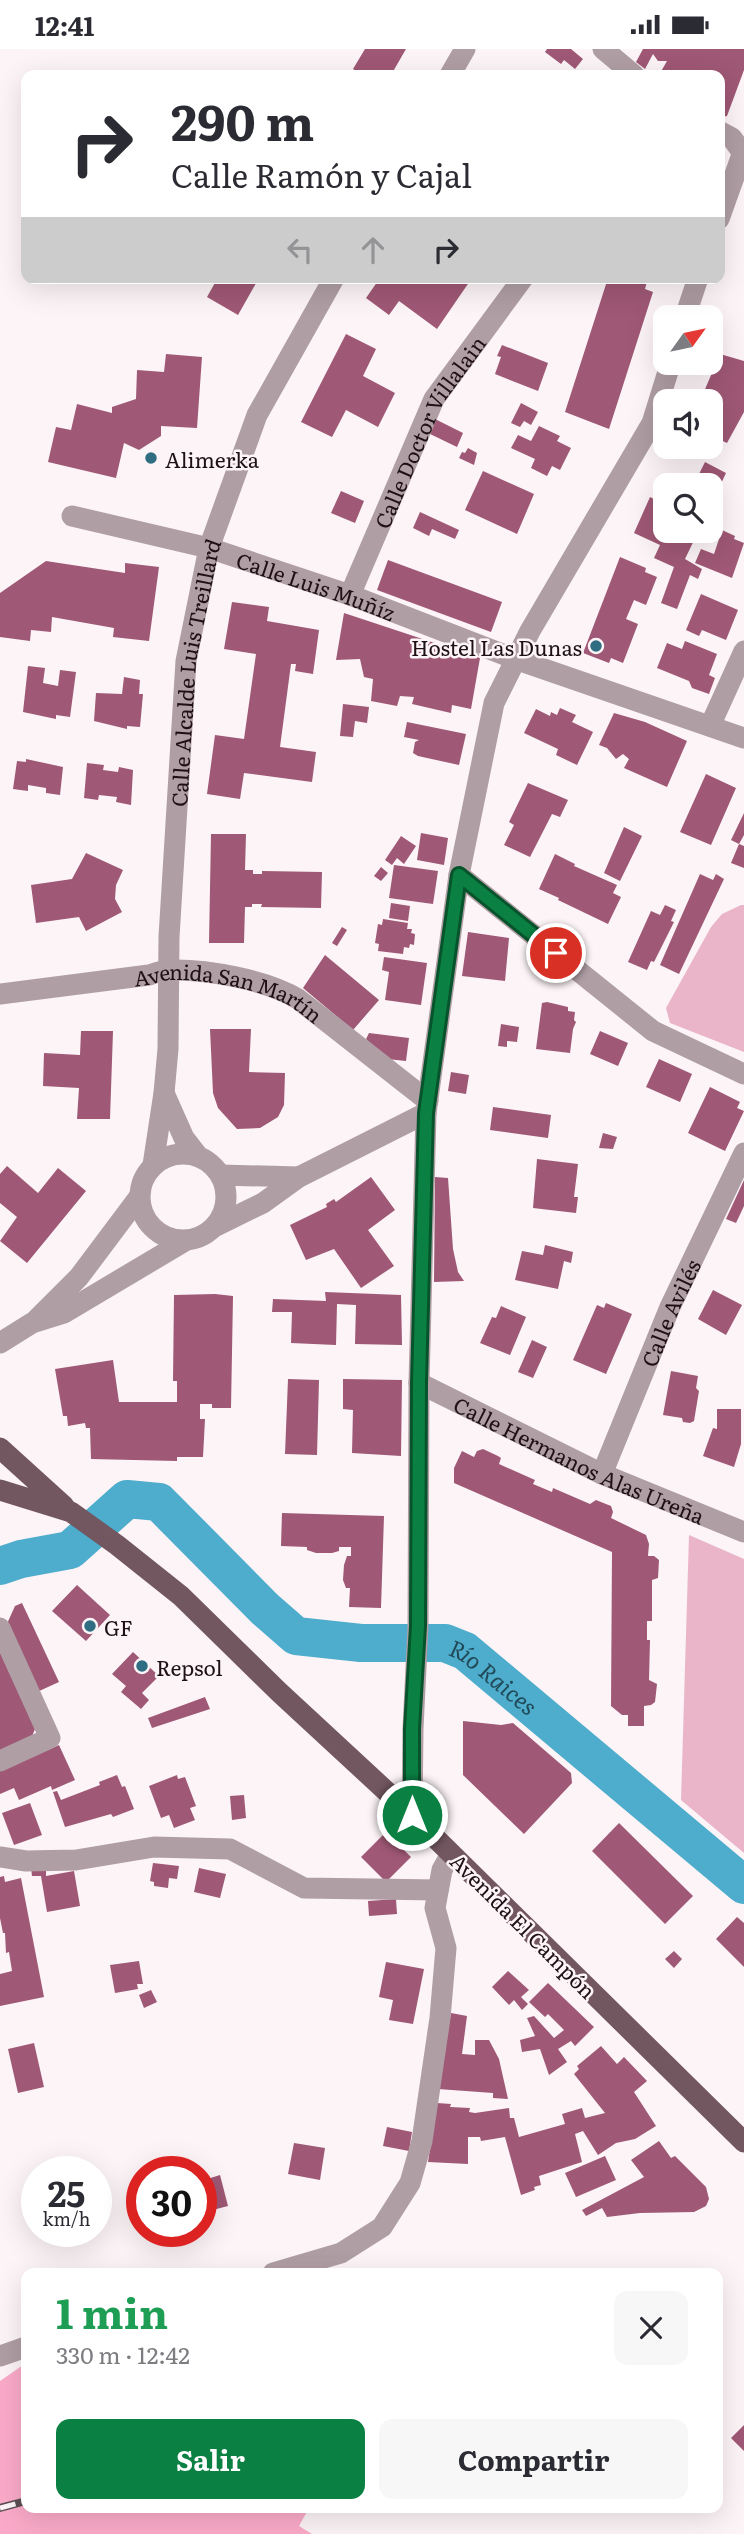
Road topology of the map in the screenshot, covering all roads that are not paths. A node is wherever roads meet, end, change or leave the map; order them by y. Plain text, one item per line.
1 (465, 49) edge
2 (603, 49) edge
3 (453, 70) edge
4 (628, 70) edge
5 (725, 134) edge
6 (744, 152) edge
7 (725, 203) edge
8 (331, 284) edge
9 (519, 284) edge
10 (696, 284) edge
11 (689, 305) edge
12 (667, 375) edge
13 (72, 516) dead end
14 (209, 548) junction
15 (350, 595) junction
16 (744, 651) edge
17 (515, 659) junction
18 (710, 726) junction
19 (744, 738) edge
20 (459, 875) junction
21 (168, 969) junction
22 (0, 994) edge
23 (744, 1074) edge
24 (164, 1093) junction
25 (427, 1107) junction
26 (744, 1153) edge
27 (198, 1156) junction
28 (153, 1165) junction
29 (220, 1175) junction
30 (299, 1177) junction
31 (139, 1197) junction
32 (216, 1226) junction
33 (185, 1241) junction
34 (32, 1323) junction
35 (6, 1340) edge
36 (0, 1357) edge
37 (419, 1383) junction
38 (0, 1448) edge
39 (602, 1474) junction
40 (0, 1490) edge
41 (71, 1512) junction
42 (744, 1532) edge
43 (0, 1628) edge
44 (0, 1761) edge
45 (412, 1815) junction
46 (451, 1854) junction
47 (0, 1857) edge
48 (438, 1890) junction
49 (744, 2142) edge
50 (290, 2268) edge
51 (21, 2349) edge
52 (0, 2356) edge

1 - 3 street
2 - 4 street
5 - 6 street
6 - 7 street
8 - 14 street, Calle Alcalde Luis Treillard
9 - 15 street, Calle Doctor Villalain
10 - 11 street
12 - 17 street
13 - 14 street, Calle Luis Muñíz
14 - 15 street, Calle Luis Muñíz
14 - 21 street, Calle Alcalde Luis Treillard
15 - 17 street, Calle Luis Muñíz
16 - 18 street
17 - 18 street, Calle Luis Muñíz
17 - 20 street
18 - 19 street, Calle Luis Muñíz
20 - 23 street
20 - 25 street
21 - 22 street, Avenida San Martín
21 - 24 street, Calle Alcalde Luis Treillard
21 - 25 street, Avenida San Martín
24 - 27 street, Calle Alcalde Luis Treillard
24 - 28 street, Calle Alcalde Luis Treillard
25 - 30 street
25 - 37 street
26 - 39 street, Calle Avilés
27 - 28 street
27 - 29 street
28 - 31 street
29 - 30 street
29 - 32 street
30 - 32 street
31 - 33 street
31 - 34 street
32 - 33 street
33 - 34 street
34 - 35 street
35 - 36 street
37 - 39 street, Calle Hermanos Alas Ureña
37 - 45 street
38 - 41 main road
39 - 42 street, Calle Hermanos Alas Ureña
40 - 41 main road, Avenida El Campón
41 - 45 main road, Avenida El Campón
43 - 44 street
45 - 46 main road, Avenida El Campón
46 - 48 street
46 - 49 main road, Avenida El Campón
47 - 48 street
48 - 50 street
51 - 52 street

